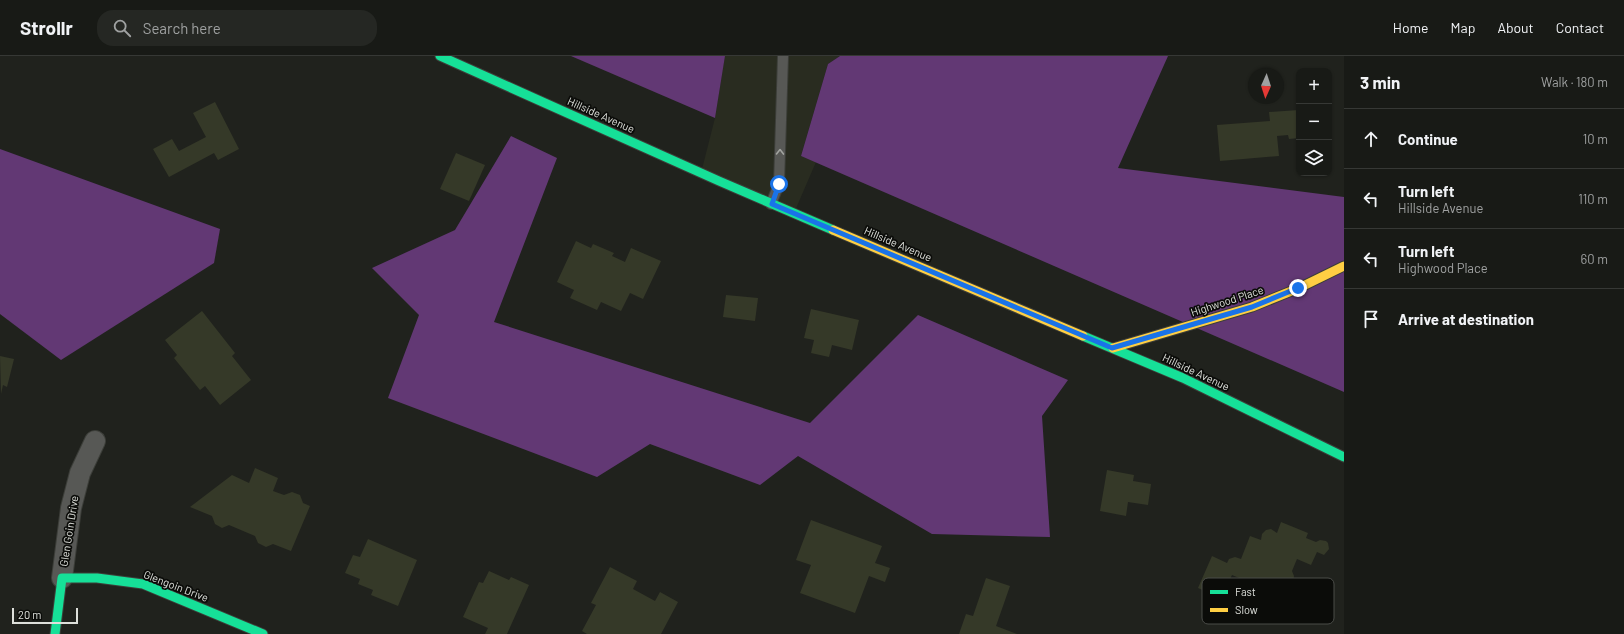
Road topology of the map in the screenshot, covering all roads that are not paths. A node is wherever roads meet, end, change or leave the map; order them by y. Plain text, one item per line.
1 (440, 56) edge
2 (783, 56) edge
3 (772, 204) junction
4 (1344, 266) edge
5 (1112, 348) junction
6 (96, 441) dead end
7 (1344, 457) edge
8 (62, 578) junction
9 (55, 634) edge
10 (263, 634) edge

1 - 3 main road, Hillside Avenue
3 -> 2 lane
3 - 5 main road, Hillside Avenue
4 - 5 main road, Highwood Place
5 - 7 main road, Hillside Avenue
6 - 8 street, Glen Goin Drive
8 - 9 main road
8 - 10 main road, Glengoin Drive

